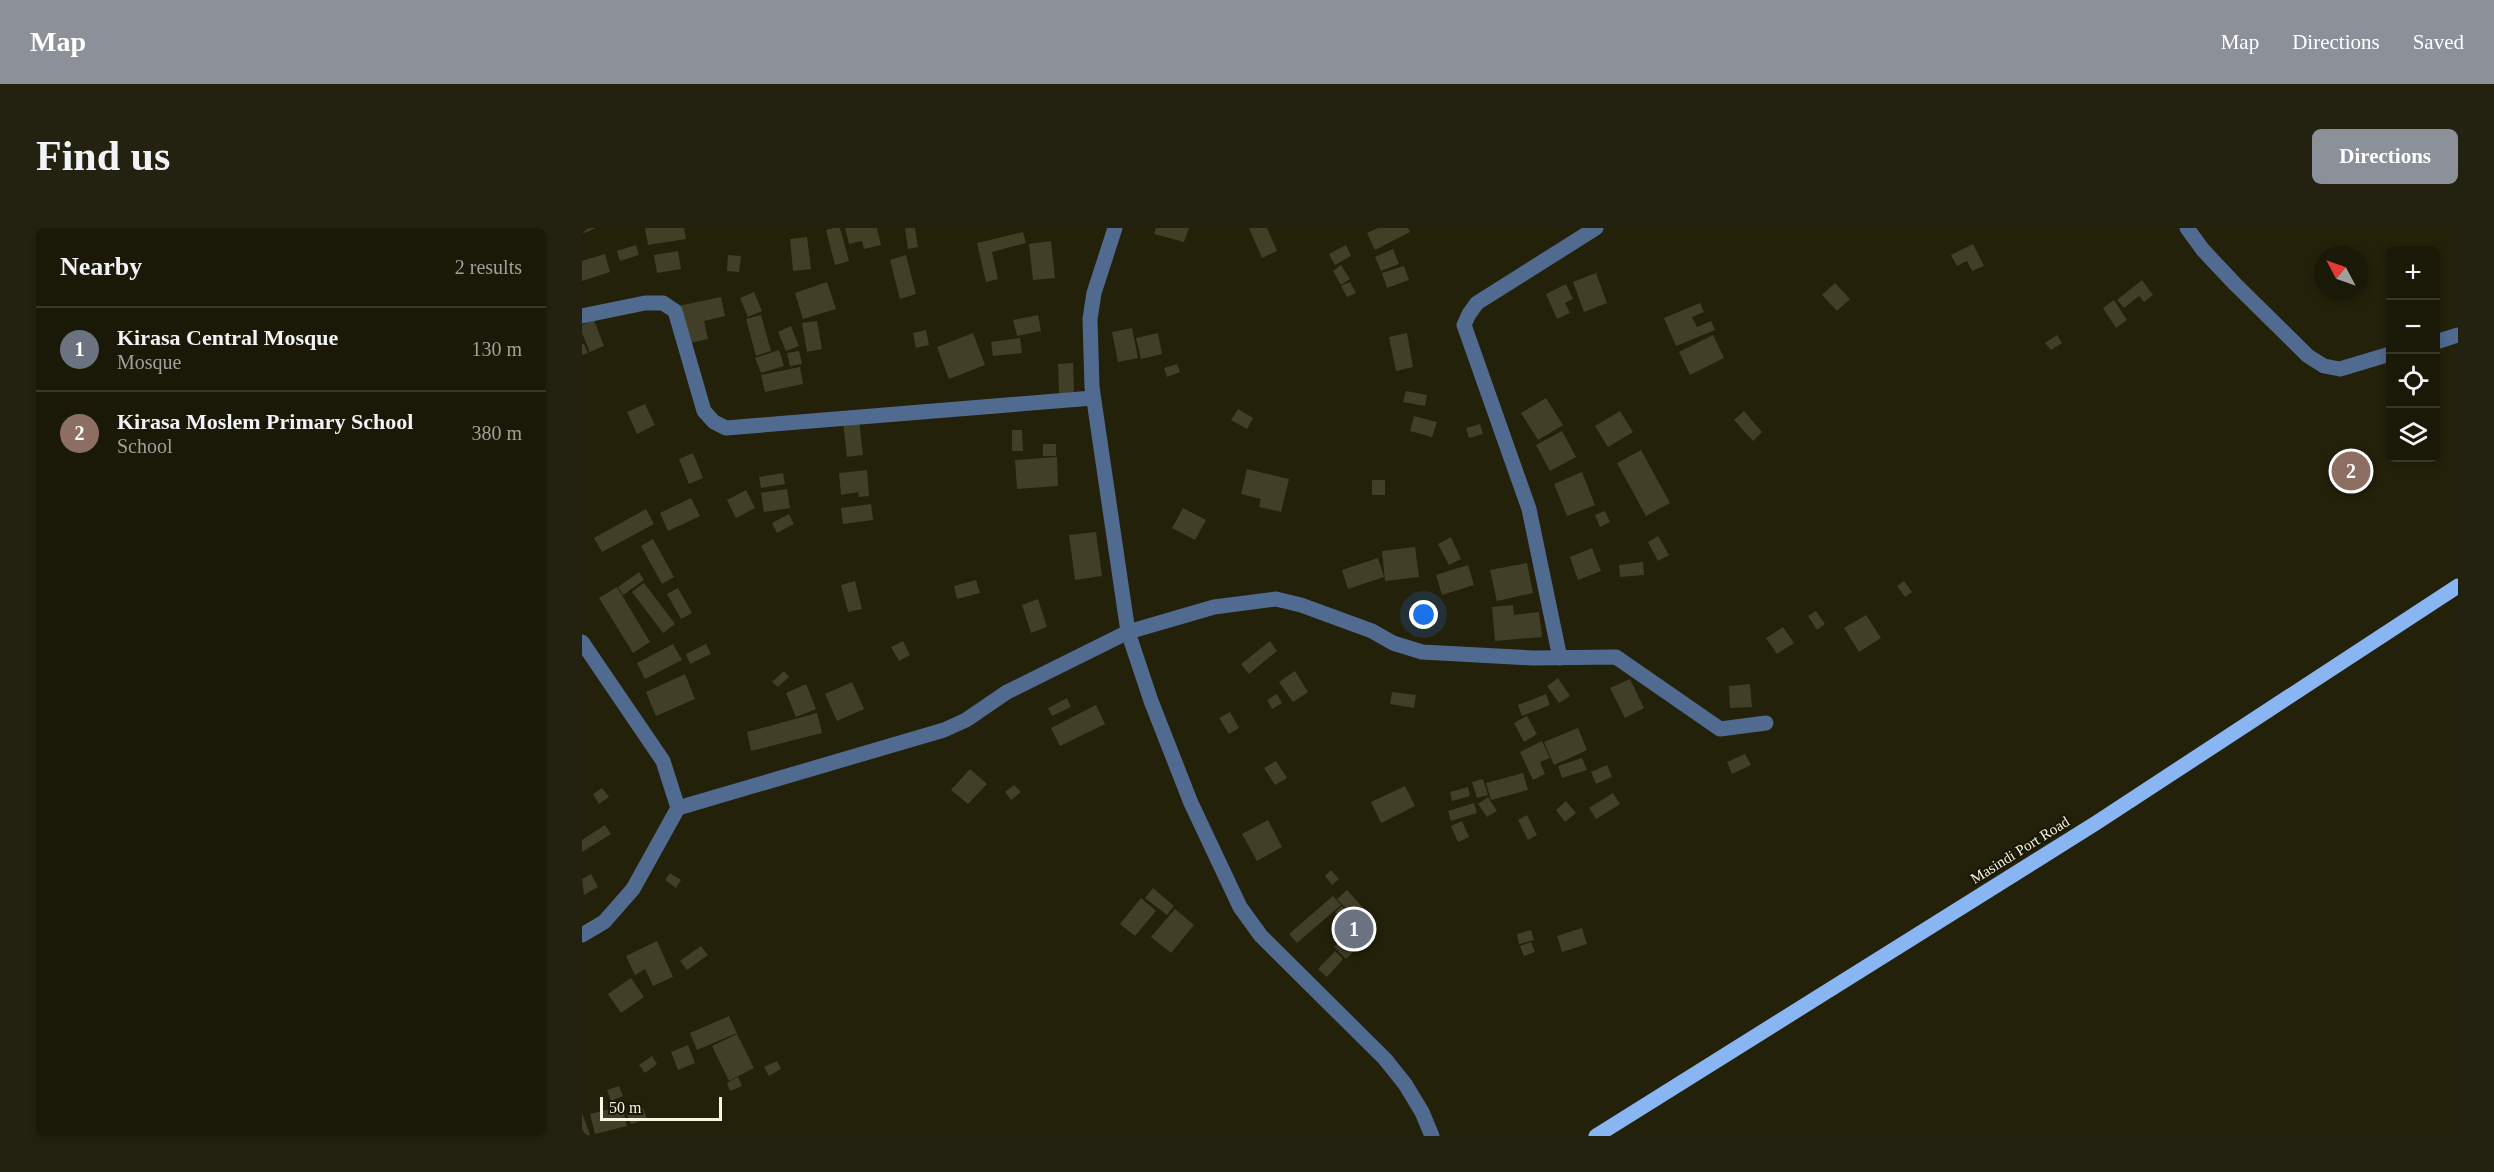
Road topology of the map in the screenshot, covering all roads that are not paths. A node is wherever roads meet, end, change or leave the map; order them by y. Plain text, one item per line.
1 (1115, 228) edge
2 (1596, 228) edge
3 (2187, 228) edge
4 (582, 316) edge
5 (2458, 335) edge
6 (2440, 341) edge
7 (2386, 355) edge
8 (1093, 399) junction
9 (2458, 586) edge
10 (1128, 632) junction
11 (582, 642) edge
12 (1560, 658) junction
13 (1766, 723) dead end
14 (678, 808) junction
15 (582, 935) edge
16 (1432, 1136) edge
17 (1596, 1136) edge

1 - 8 street
2 - 12 street
3 - 7 street
4 - 8 street
5 - 6 street
8 - 10 street
9 - 17 main road, Masindi Port Road
10 - 12 street
10 - 14 street
10 - 16 street
11 - 14 street
12 - 13 street
14 - 15 street

